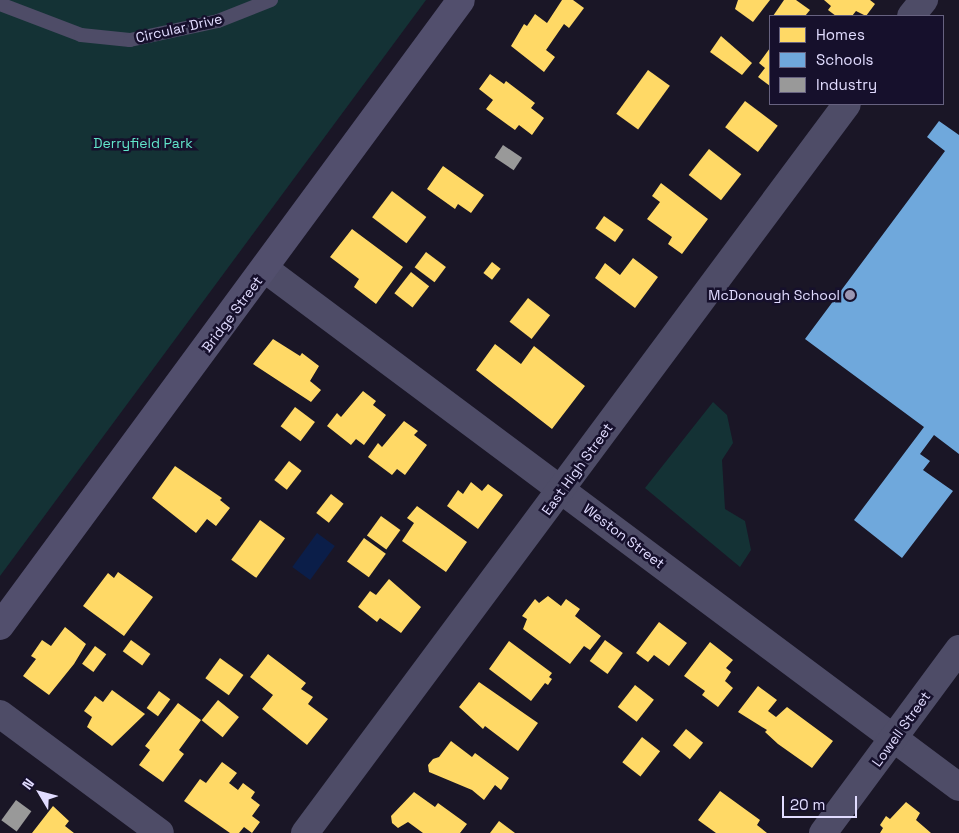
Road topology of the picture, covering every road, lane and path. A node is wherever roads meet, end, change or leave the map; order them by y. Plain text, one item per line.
1 (271, 0) edge
2 (462, 0) edge
3 (924, 0) edge
4 (0, 4) edge
5 (913, 15) edge
6 (846, 105) edge
7 (265, 269) junction
8 (562, 490) junction
9 (0, 626) edge
10 (959, 649) edge
11 (0, 714) edge
12 (895, 737) junction
13 (959, 787) edge
14 (160, 833) edge
15 (306, 833) edge
16 (823, 833) edge

1 - 4 lane, Circular Drive
2 - 7 main road, Bridge Street
3 - 5 street
6 - 8 street, East High Street
7 - 8 street, Weston Street
7 - 9 main road, Bridge Street
8 - 12 street, Weston Street
8 - 15 street, East High Street
10 - 12 street, Lowell Street
11 - 14 street
12 - 13 street, Weston Street
12 - 16 street, Lowell Street

